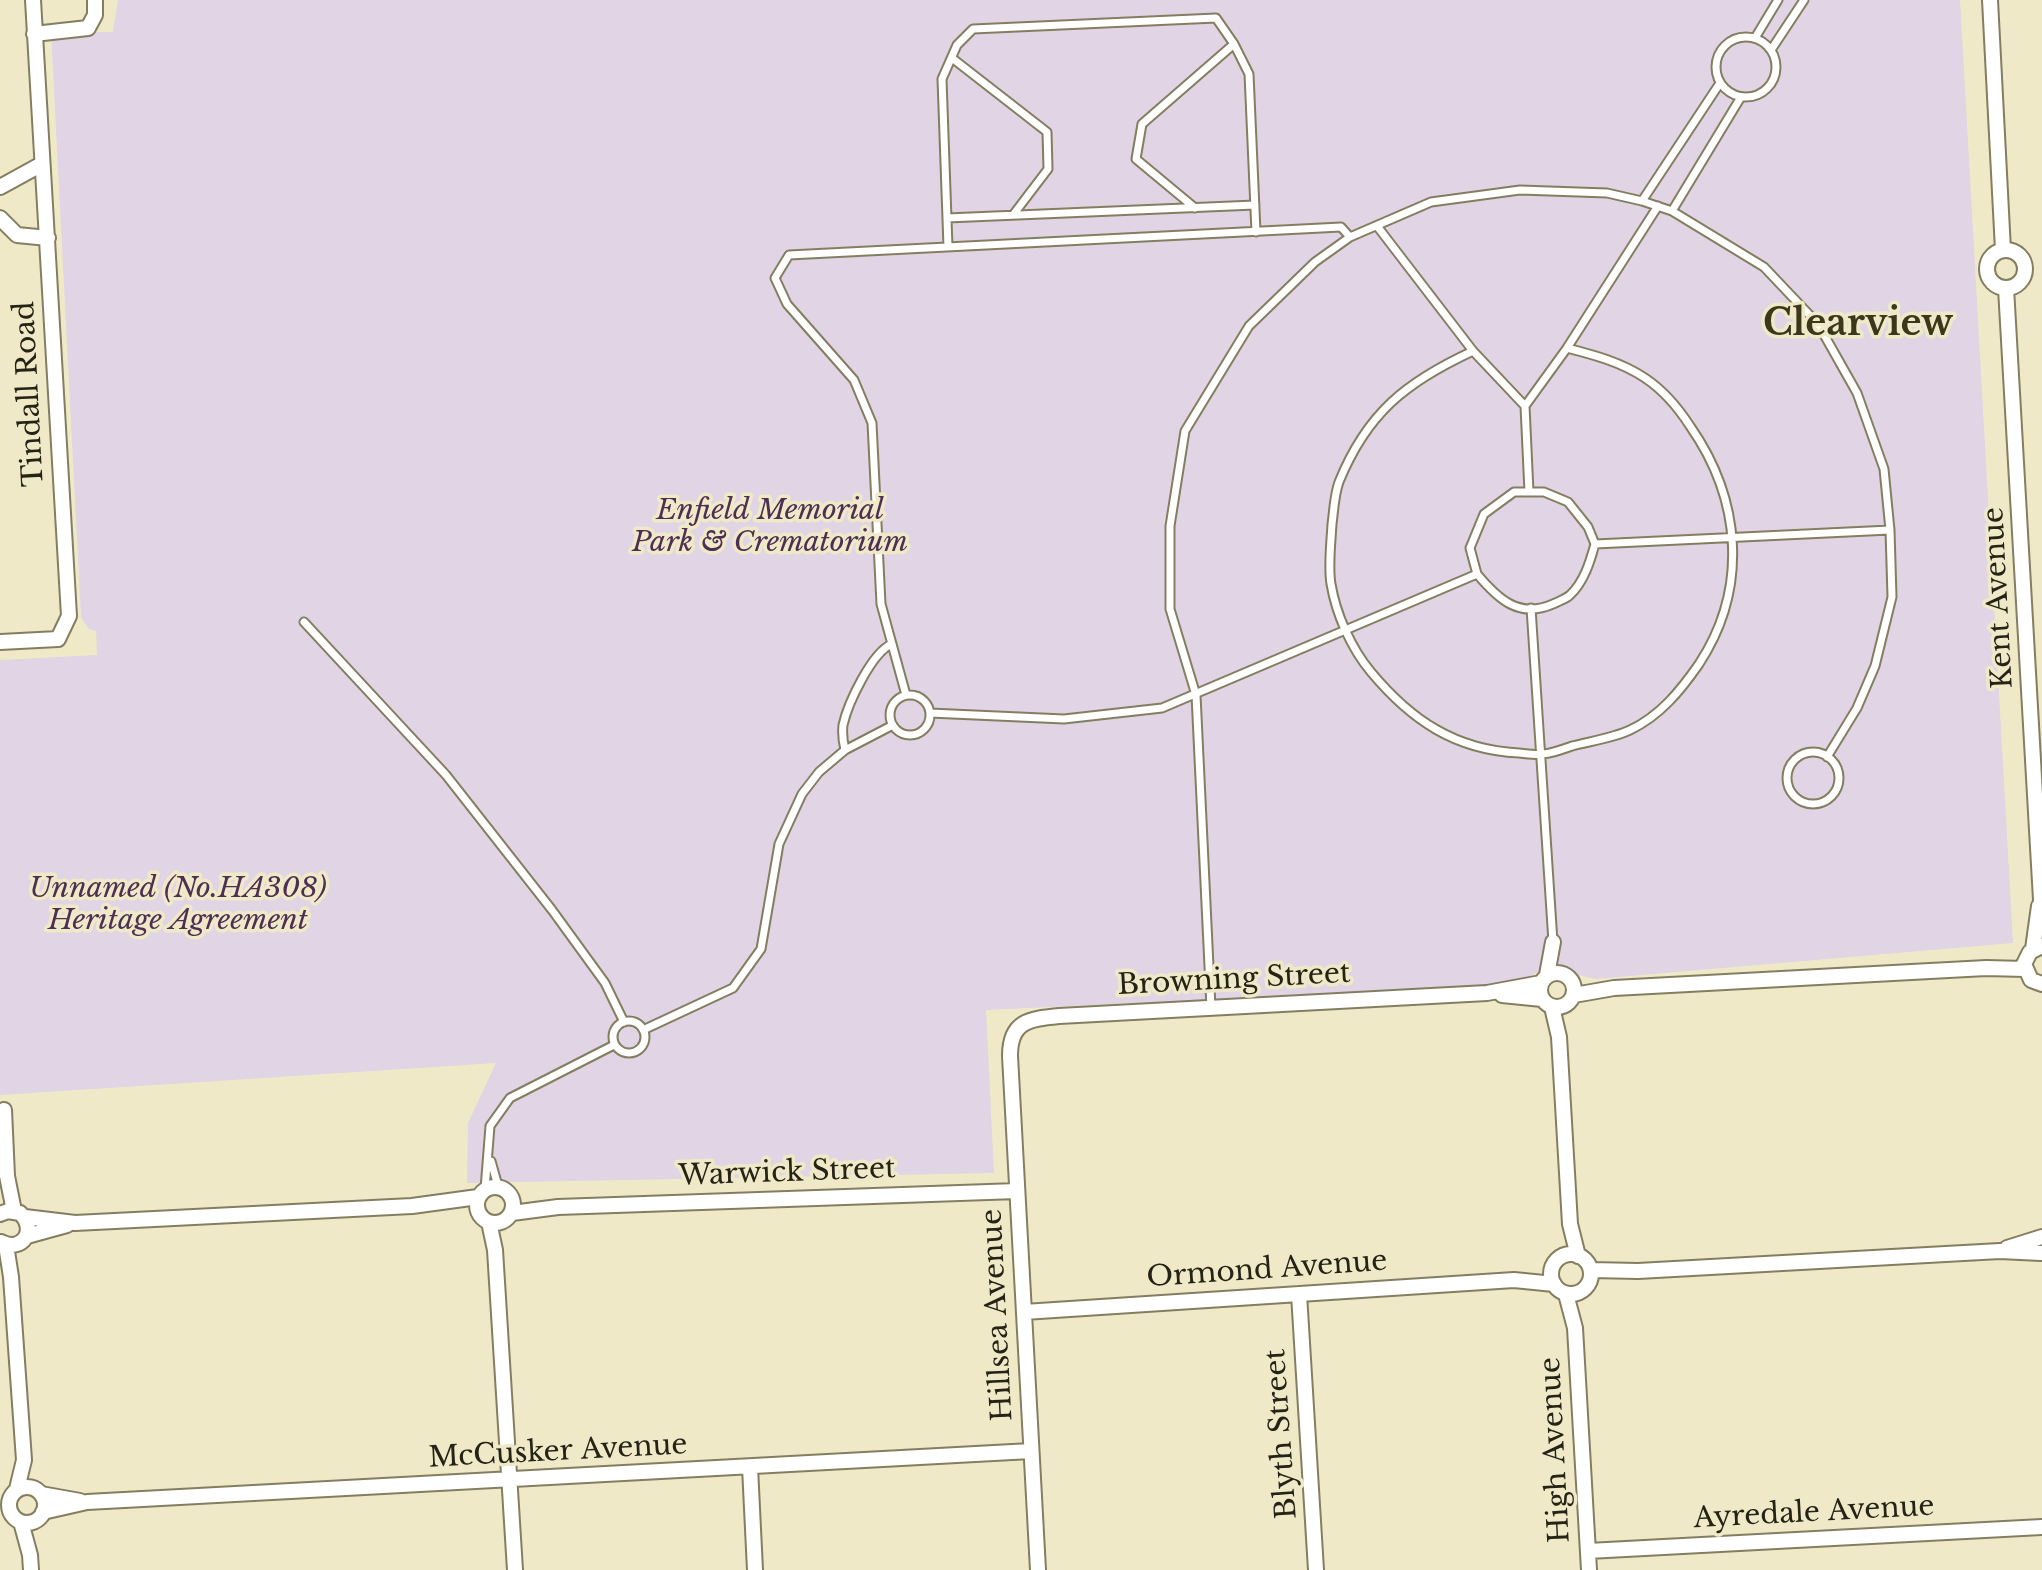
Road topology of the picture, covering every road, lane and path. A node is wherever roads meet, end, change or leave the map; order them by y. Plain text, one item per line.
1 (33, 0) edge
2 (95, 0) edge
3 (1778, 0) edge
4 (1804, 0) edge
5 (1990, 0) edge
6 (34, 34) junction
7 (1755, 38) junction
8 (1234, 44) junction
9 (1771, 50) junction
10 (952, 58) junction
11 (1720, 83) junction
12 (1741, 97) junction
13 (42, 164) junction
14 (0, 187) edge
15 (1642, 201) junction
16 (1255, 205) junction
17 (1658, 206) junction
18 (1195, 208) junction
19 (1672, 211) junction
20 (1013, 215) junction
21 (0, 218) edge
22 (947, 218) junction
23 (1377, 226) junction
24 (1256, 232) junction
25 (1350, 237) junction
26 (48, 238) junction
27 (948, 247) junction
28 (2003, 250) junction
29 (2042, 267) edge
30 (2025, 268) junction
31 (2006, 288) junction
32 (1567, 348) junction
33 (1473, 351) junction
34 (1525, 406) junction
35 (1529, 492) junction
36 (1890, 530) junction
37 (1734, 537) junction
38 (1595, 544) junction
39 (1477, 574) junction
40 (1531, 608) junction
41 (304, 622) dead end
42 (1345, 631) junction
43 (0, 642) edge
44 (892, 644) junction
45 (2036, 676) edge
46 (906, 695) junction
47 (1196, 695) junction
48 (930, 713) junction
49 (893, 725) junction
50 (845, 750) junction
51 (1542, 755) junction
52 (1827, 757) junction
53 (2041, 911) edge
54 (1553, 942) junction
55 (2032, 955) edge
56 (1544, 979) junction
57 (2039, 984) edge
58 (1487, 993) junction
59 (1562, 994) junction
60 (2042, 1001) edge
61 (1211, 1008) junction
62 (624, 1022) junction
63 (643, 1030) junction
64 (614, 1045) junction
65 (1010, 1056) joint
66 (4, 1110) dead end
67 (489, 1155) junction
68 (1017, 1191) junction
69 (484, 1195) junction
70 (10, 1214) edge
71 (504, 1214) junction
72 (75, 1223) junction
73 (1570, 1224) junction
74 (2042, 1238) edge
75 (13, 1242) edge
76 (2000, 1251) junction
77 (2042, 1254) edge
78 (1578, 1256) junction
79 (1557, 1263) junction
80 (1514, 1280) junction
81 (1576, 1284) junction
82 (1299, 1294) junction
83 (1024, 1312) junction
84 (1031, 1451) junction
85 (24, 1460) junction
86 (750, 1467) junction
87 (510, 1481) junction
88 (39, 1492) junction
89 (9, 1497) edge
90 (87, 1502) junction
91 (40, 1516) junction
92 (11, 1517) edge
93 (2042, 1527) edge
94 (1588, 1551) junction
95 (30, 1562) edge
96 (515, 1570) edge
97 (755, 1570) edge
98 (1038, 1570) edge
99 (1316, 1570) edge
100 (1589, 1570) edge

1 - 6 street, Tindall Road
2 - 6 street
3 - 7 lane
4 - 9 lane
5 - 28 street
6 - 13 street, Tindall Road
7 - 9 lane
7 - 11 lane
8 - 10 lane
8 - 16 lane
8 - 18 lane
9 - 12 lane
10 - 20 lane
10 - 22 lane
11 - 12 lane
11 - 15 lane
12 - 19 lane
13 - 14 street
13 - 26 street, Tindall Road
15 - 17 lane
15 - 23 lane
16 - 18 lane
16 - 24 lane
17 - 19 lane
17 - 32 lane
18 - 20 lane
19 - 36 lane
20 - 22 lane
21 - 26 street
22 - 27 lane
23 - 25 lane
23 - 33 lane
24 - 25 lane
24 - 27 lane
25 - 47 lane
26 - 43 street, Tindall Road
27 - 44 lane
28 - 30 street
28 - 31 street
29 - 30 street
30 - 31 street
31 - 45 street, Kent Avenue
32 - 34 lane
32 - 37 lane
33 - 34 lane
33 - 42 lane
34 - 35 lane
35 - 38 lane
35 - 39 lane
36 - 37 lane
36 - 52 lane
37 - 38 lane
37 - 51 lane
38 - 40 lane
39 - 40 lane
39 - 42 lane
40 - 51 lane
41 - 62 lane
42 - 47 lane
42 - 51 lane
44 - 46 lane
44 - 50 lane
45 - 53 street, Kent Avenue
46 - 48 lane
46 - 49 lane
47 - 48 lane
47 - 61 lane
48 - 49 lane
49 - 50 lane
50 - 63 lane
51 - 54 lane
52 - 52 lane
53 - 55 street, Kent Avenue
54 - 56 street
54 - 59 street
55 - 57 street
55 - 59 street, Browning Street
56 - 58 street, Browning Street
56 - 59 street
56 - 59 street, Browning Street
57 - 60 street
58 - 59 street, Browning Street
58 - 61 street, Browning Street
59 - 73 street
61 - 65 street, Browning Street
62 - 63 lane
62 - 64 lane
63 - 64 lane
64 - 67 lane
65 - 68 street, Hillsea Avenue
66 - 70 street
67 - 69 lane
67 - 69 lane
68 - 71 street, Warwick Street
68 - 83 street, Hillsea Avenue
69 - 71 street
69 - 71 street
69 - 72 street
70 - 72 street
70 - 75 street
71 - 87 street
72 - 75 street
73 - 78 street
73 - 79 street
74 - 76 street, Ormond Avenue
74 - 77 street
75 - 85 street
76 - 77 street, Ormond Avenue
76 - 81 street, Ormond Avenue
78 - 79 street, Ormond Avenue
78 - 81 street
79 - 80 street, Ormond Avenue
79 - 81 street, High Avenue
80 - 81 street, Ormond Avenue
80 - 82 street, Ormond Avenue
81 - 94 street, High Avenue
82 - 83 street, Ormond Avenue
82 - 99 street, Blyth Street
83 - 84 street, Hillsea Avenue
84 - 86 street, McCusker Avenue
84 - 98 street, Hillsea Avenue
85 - 88 street
85 - 89 street
86 - 87 street, McCusker Avenue
86 - 97 street
87 - 90 street, McCusker Avenue
87 - 96 street
88 - 89 street
88 - 90 street, McCusker Avenue
88 - 91 street
89 - 92 street
90 - 91 street, McCusker Avenue
91 - 92 street
91 - 95 street
92 - 95 street
93 - 94 street, Ayredale Avenue
94 - 100 street, High Avenue

